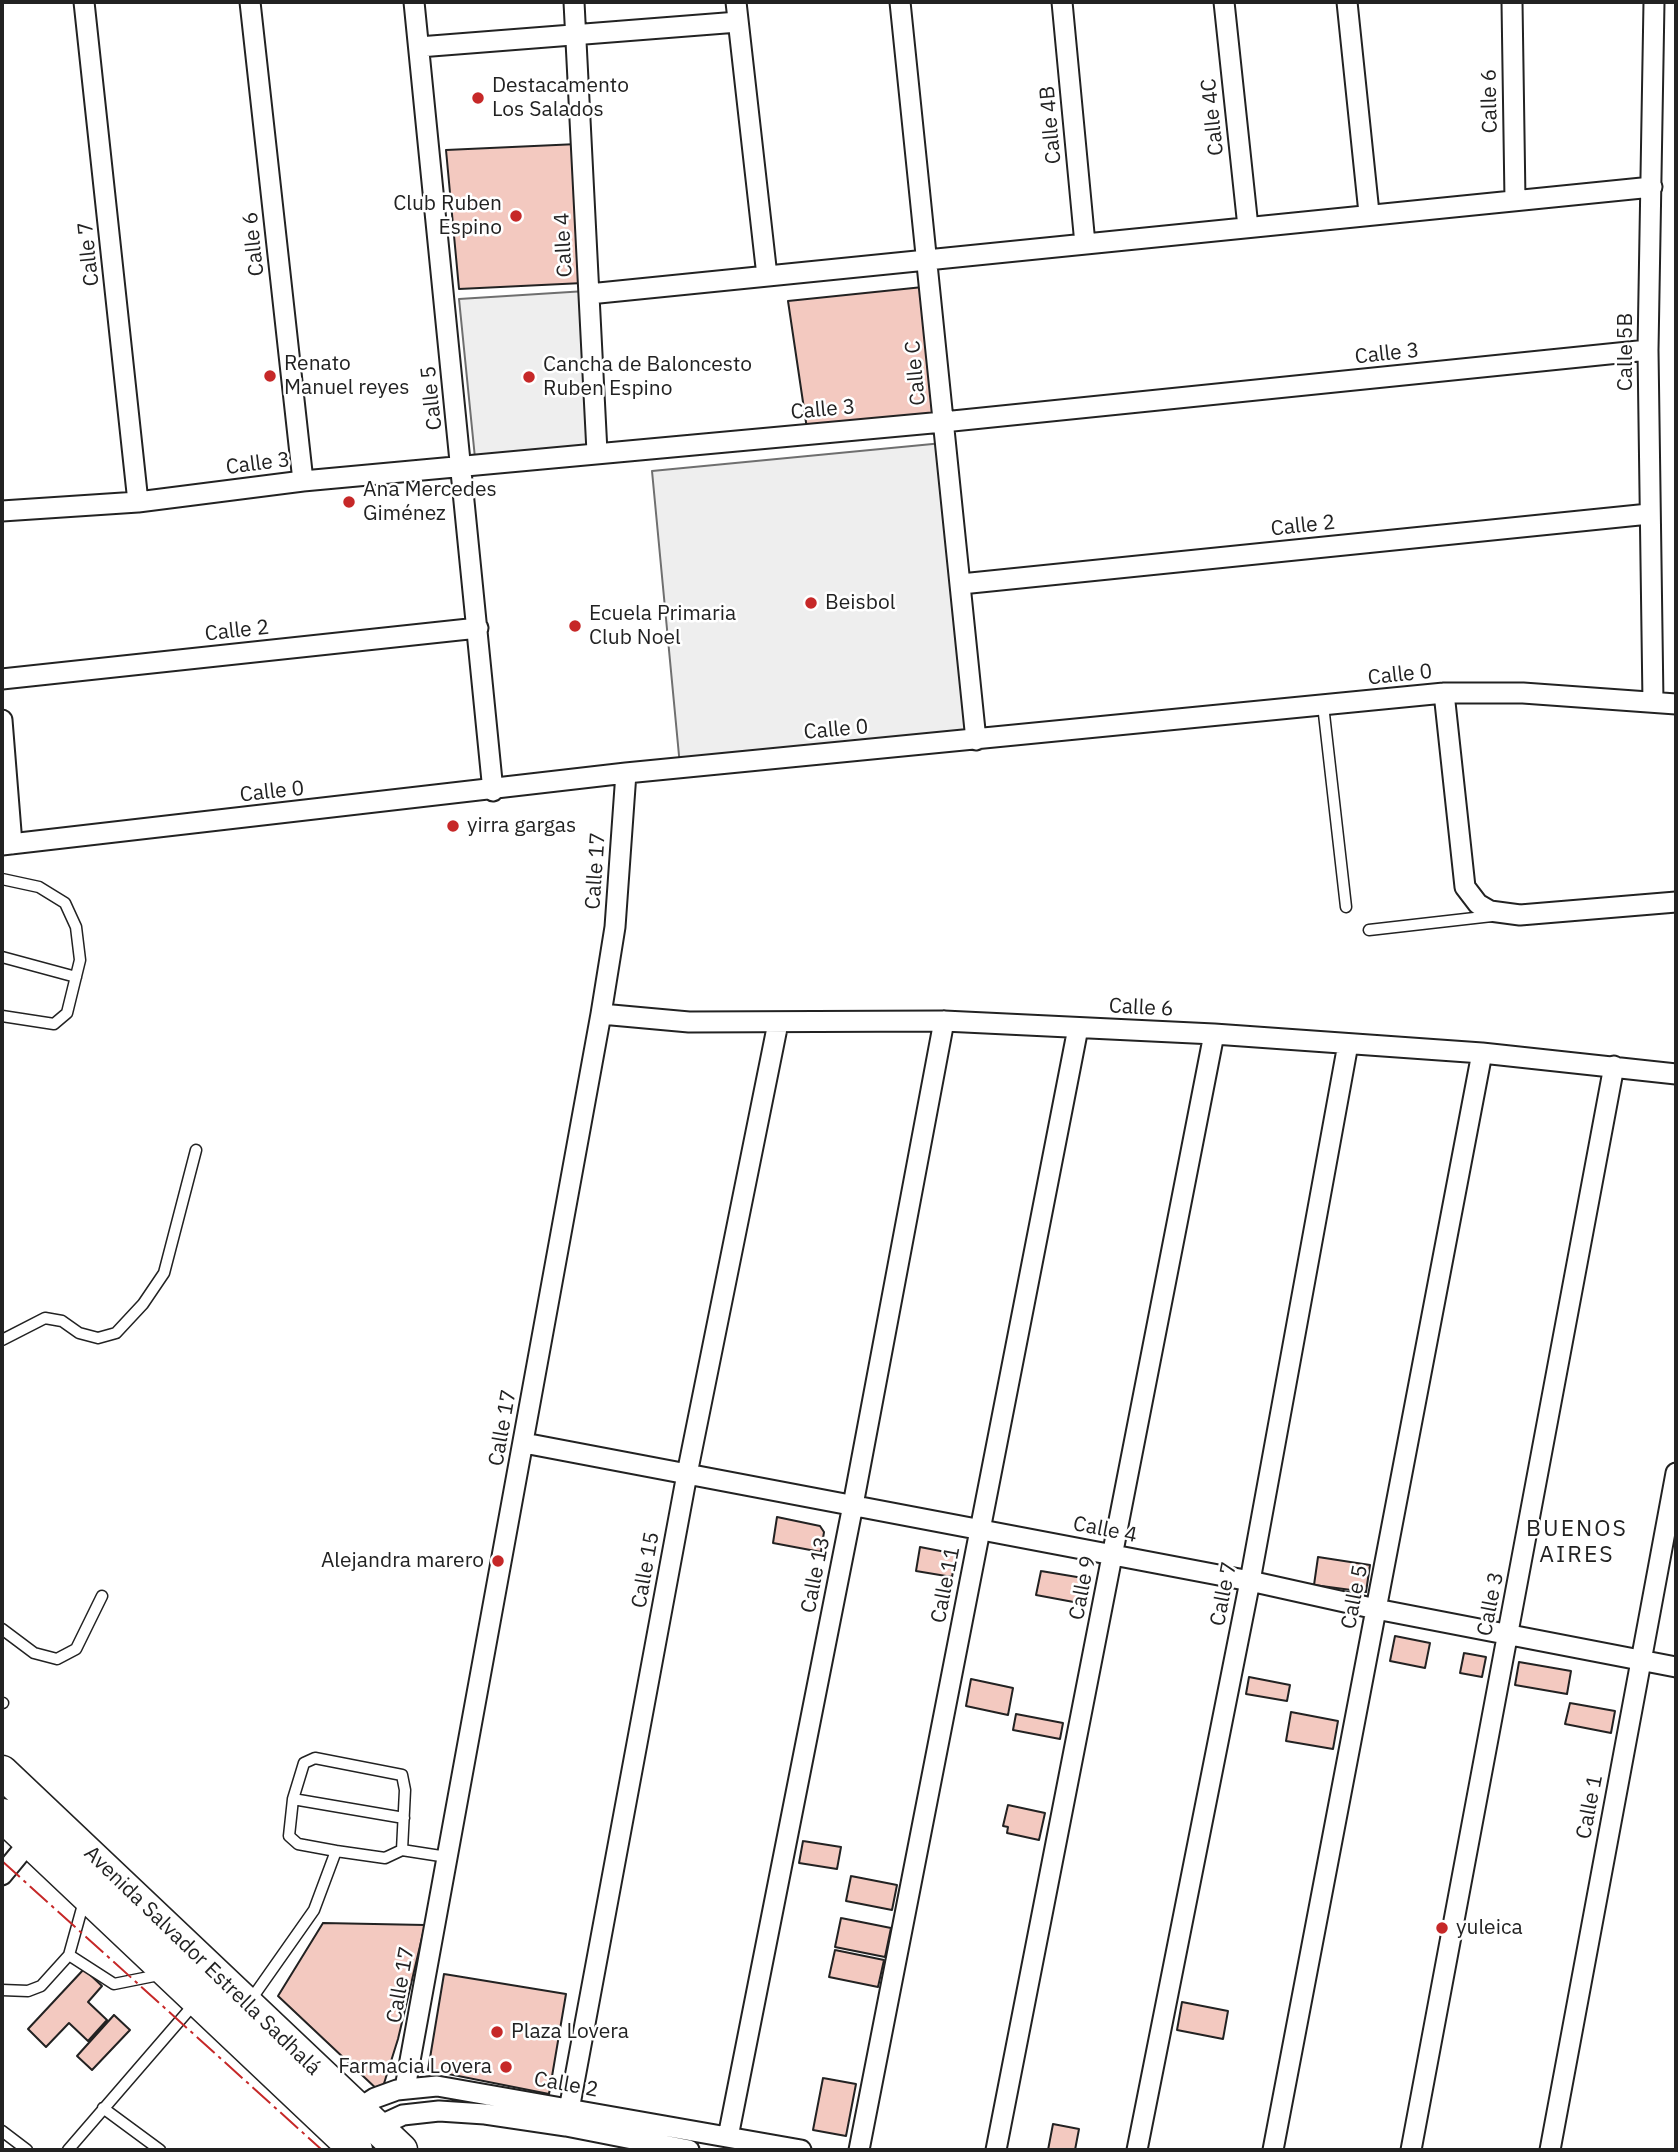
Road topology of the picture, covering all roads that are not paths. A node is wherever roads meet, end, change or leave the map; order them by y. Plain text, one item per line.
1 (84, 2) edge
2 (250, 2) edge
3 (414, 2) edge
4 (574, 2) edge
5 (736, 2) edge
6 (900, 2) edge
7 (1062, 2) edge
8 (1224, 2) edge
9 (1347, 2) edge
10 (1511, 2) edge
11 (1654, 2) edge
12 (738, 22) junction
13 (577, 36) junction
14 (419, 47) junction
15 (1652, 187) junction
16 (1514, 200) junction
17 (1369, 213) junction
18 (1248, 227) junction
19 (1085, 244) junction
20 (928, 258) junction
21 (767, 276) junction
22 (589, 294) junction
23 (1648, 351) junction
24 (943, 422) junction
25 (597, 452) junction
26 (461, 466) junction
27 (303, 481) junction
28 (138, 502) junction
29 (2, 511) edge
30 (1649, 514) junction
31 (961, 584) junction
32 (478, 628) junction
33 (2, 679) edge
34 (1444, 693) junction
35 (1653, 702) junction
36 (1676, 704) edge
37 (1324, 705) junction
38 (2, 720) edge
39 (976, 740) junction
40 (626, 773) junction
41 (493, 790) junction
42 (7, 844) edge
43 (2, 879) edge
44 (1676, 902) edge
45 (1346, 907) dead end
46 (1503, 915) junction
47 (1368, 930) dead end
48 (2, 957) edge
49 (76, 976) junction
50 (601, 1014) junction
51 (2, 1016) edge
52 (944, 1021) junction
53 (778, 1023) junction
54 (1078, 1028) junction
55 (1214, 1034) junction
56 (1348, 1044) junction
57 (1482, 1053) junction
58 (1614, 1066) junction
59 (1676, 1074) edge
60 (196, 1150) dead end
61 (2, 1340) edge
62 (524, 1443) junction
63 (1676, 1473) edge
64 (687, 1474) junction
65 (853, 1506) junction
66 (980, 1530) junction
67 (1113, 1555) junction
68 (1250, 1581) junction
69 (102, 1596) dead end
70 (1376, 1609) junction
71 (2, 1629) edge
72 (1509, 1635) junction
73 (1641, 1661) junction
74 (1676, 1667) edge
75 (2, 1772) edge
76 (293, 1799) junction
77 (2, 1815) edge
78 (51, 1818) junction
79 (404, 1818) junction
80 (16, 1835) edge
81 (335, 1850) junction
82 (402, 1850) junction
83 (447, 1857) junction
84 (2, 1875) edge
85 (86, 1894) junction
86 (69, 1955) junction
87 (169, 1973) junction
88 (2, 1990) edge
89 (198, 2000) junction
90 (247, 2004) junction
91 (405, 2088) junction
92 (103, 2108) junction
93 (568, 2117) junction
94 (2, 2131) edge
95 (355, 2132) edge
96 (728, 2137) junction
97 (27, 2150) edge
98 (68, 2150) edge
99 (160, 2150) edge
100 (401, 2150) edge
101 (689, 2150) edge
102 (801, 2150) edge
103 (859, 2150) edge
104 (996, 2150) edge
105 (1137, 2150) edge
106 (1273, 2150) edge
107 (1411, 2150) edge
108 (1550, 2150) edge

1 - 28 street, Calle 7
2 - 27 street, Calle 6
3 - 14 street, Calle 5
4 - 13 street, Calle 4
5 - 12 street
6 - 20 street, Calle C
7 - 19 street, Calle 4B
8 - 18 street, Calle 4C
9 - 17 street
10 - 16 street, Calle 6
11 - 15 street, Calle 5B
12 - 13 street
12 - 21 street
13 - 14 street
13 - 22 street, Calle 4
14 - 26 street, Calle 5
15 - 16 street
15 - 23 street, Calle 5B
16 - 17 street
17 - 18 street
18 - 19 street
19 - 20 street
20 - 21 street
20 - 24 street, Calle C
21 - 22 street
22 - 25 street, Calle 4
23 - 24 street, Calle 3
23 - 30 street, Calle 5B
24 - 25 street, Calle 3
24 - 31 street, Calle C
25 - 26 street, Calle 3
26 - 27 street, Calle 3
26 - 32 street, Calle 5
27 - 28 street, Calle 3
28 - 29 street, Calle 3
30 - 31 street, Calle 2
30 - 35 street, Calle 5B
31 - 39 street, Calle C
32 - 33 street, Calle 2
32 - 41 street, Calle 5
34 - 35 street, Calle 0
34 - 37 street, Calle 0
34 - 46 street
35 - 36 street, Calle 0
37 - 39 street, Calle 0
37 - 45 lane
38 - 42 street
39 - 40 street, Calle 0
40 - 41 street, Calle 0
40 - 50 street, Calle 17
41 - 42 street, Calle 0
43 - 49 lane
44 - 46 street
46 - 47 lane
48 - 49 lane
49 - 51 lane
50 - 53 street, Calle 6
50 - 62 street, Calle 17
52 - 53 street, Calle 6
52 - 54 street, Calle 6
52 - 65 street, Calle 13
53 - 64 street, Calle 15
54 - 55 street, Calle 6
54 - 66 street, Calle 11
55 - 56 street, Calle 6
55 - 67 street, Calle 9
56 - 57 street, Calle 6
56 - 68 street, Calle 7
57 - 58 street, Calle 6
57 - 70 street, Calle 5
58 - 59 street, Calle 6
58 - 72 street, Calle 3
60 - 61 lane
62 - 64 street, Calle 4
62 - 83 street, Calle 17
63 - 73 street, Calle 1
64 - 65 street, Calle 4
64 - 93 street, Calle 15
65 - 66 street, Calle 4
65 - 96 street, Calle 13
66 - 67 street, Calle 4
66 - 103 street, Calle 11
67 - 68 street, Calle 4
67 - 104 street, Calle 9
68 - 70 street, Calle 4
68 - 105 street, Calle 7
69 - 71 lane
70 - 72 street, Calle 4
70 - 106 street, Calle 5
72 - 73 street, Calle 4
72 - 107 street, Calle 3
73 - 74 street, Calle 4
73 - 108 street, Calle 1
75 - 78 highway, Avenida Salvador Estrella Sadhalá
76 - 79 lane
76 - 79 lane
76 - 81 lane
77 - 80 highway, Avenida Salvador Estrella Sadhalá
78 - 80 street
78 - 90 highway, Avenida Salvador Estrella Sadhalá
79 - 82 lane
80 - 84 street
80 - 85 highway, Avenida Salvador Estrella Sadhalá
81 - 82 lane
81 - 90 lane
82 - 83 lane
83 - 91 street, Calle 17
85 - 86 lane
85 - 87 highway, Avenida Salvador Estrella Sadhalá
86 - 87 lane
86 - 88 lane
87 - 89 highway, Avenida Salvador Estrella Sadhalá
89 - 92 lane
89 - 95 highway, Avenida Salvador Estrella Sadhalá
90 - 95 highway, Avenida Salvador Estrella Sadhalá
91 - 93 street, Calle 2
91 - 95 street, Calle 2
92 - 98 lane
92 - 99 lane
93 - 95 street, Calle 2
93 - 96 street, Calle 2
93 - 101 street, Calle 2
94 - 97 lane
95 - 100 highway, Avenida Salvador Estrella Sadhalá
96 - 102 street, Calle 2

